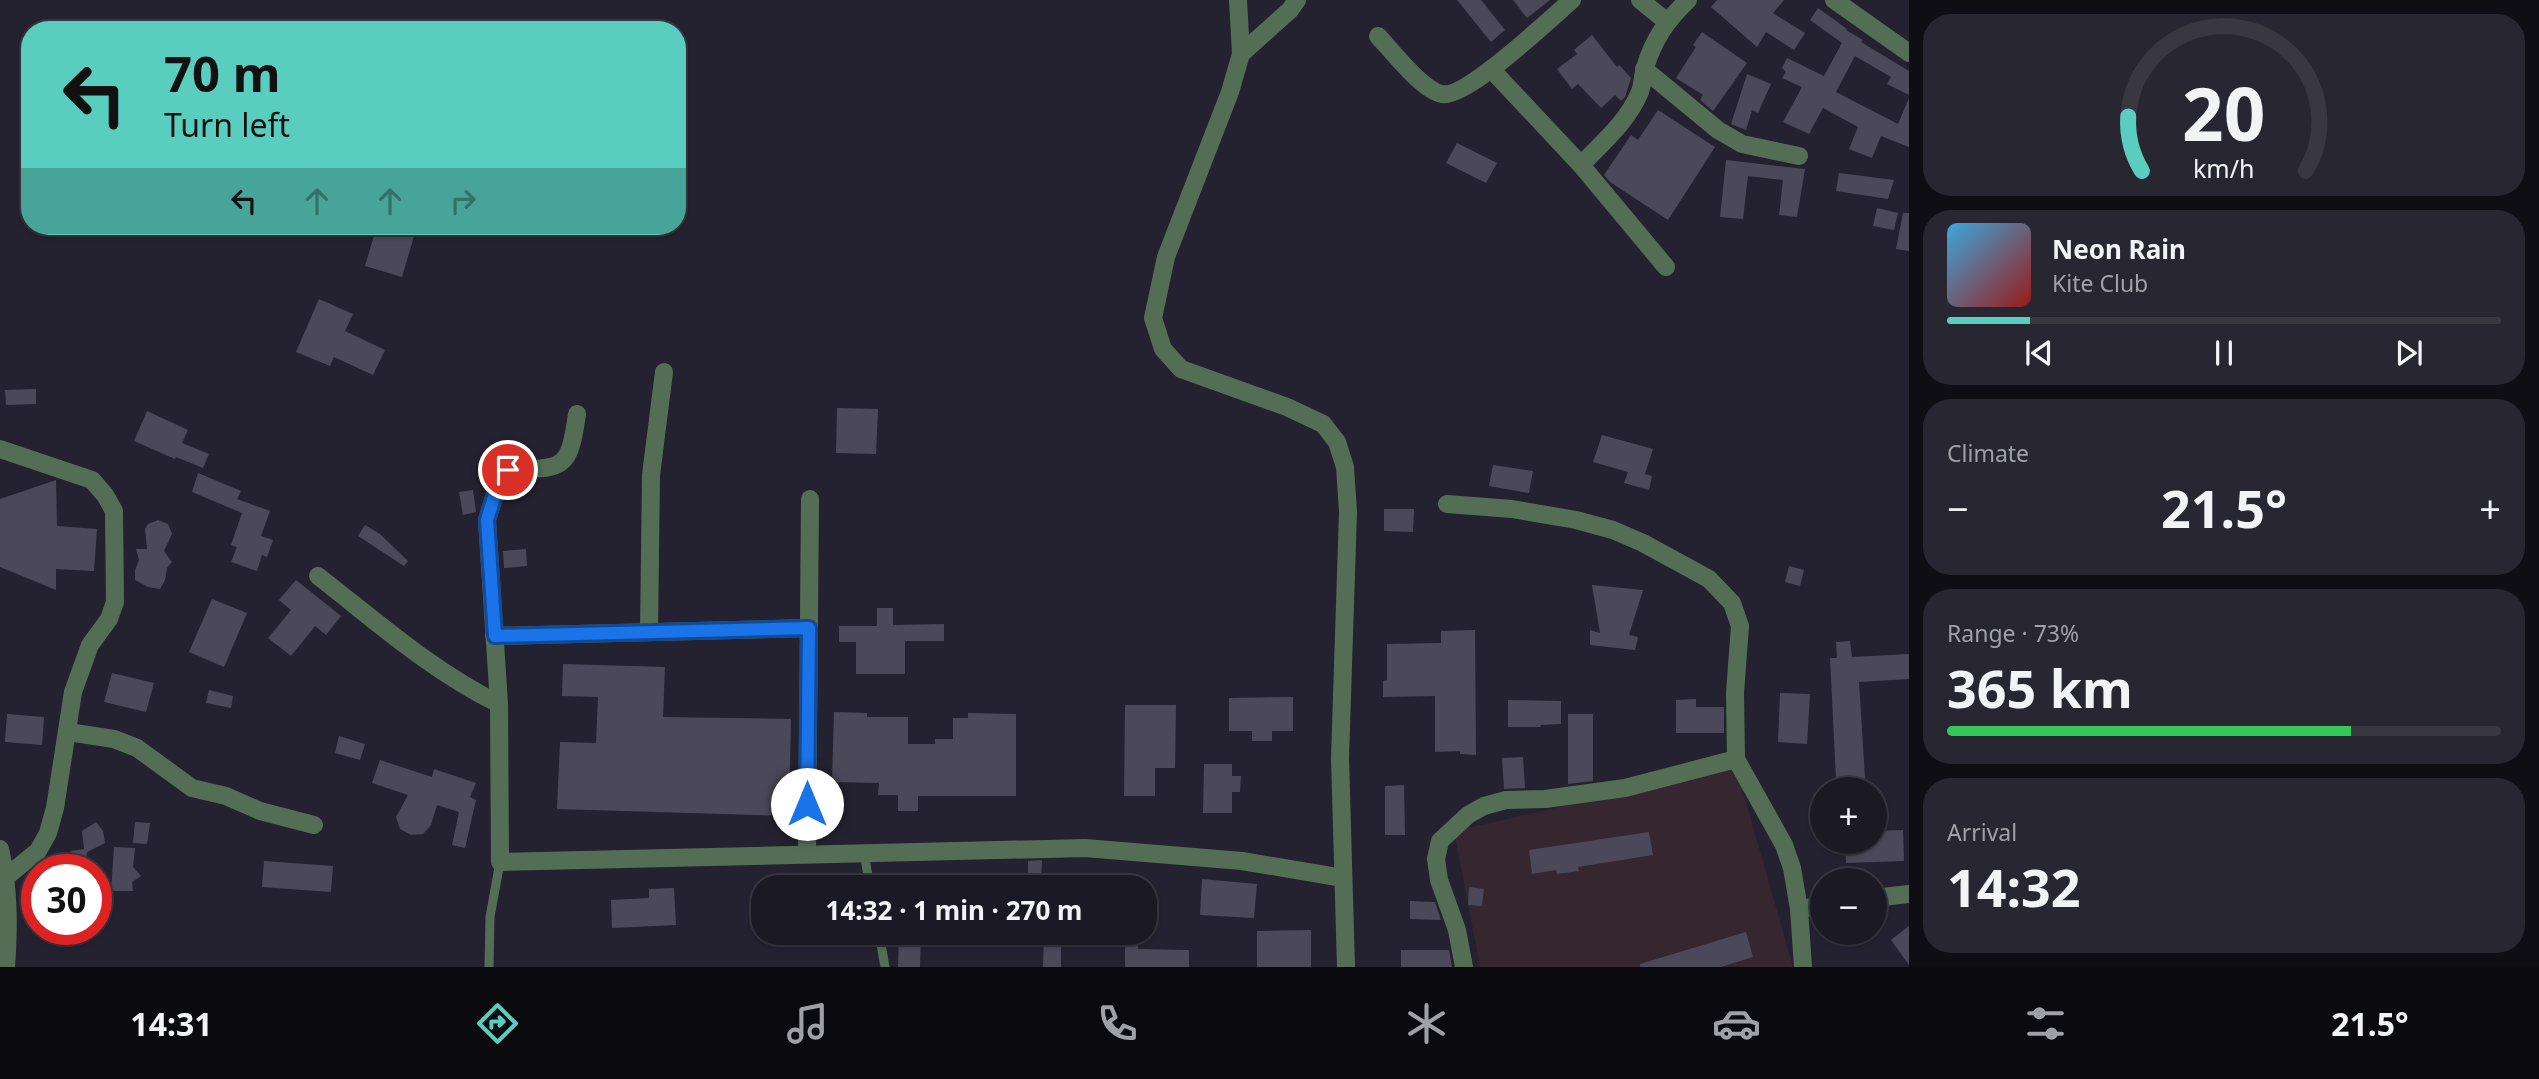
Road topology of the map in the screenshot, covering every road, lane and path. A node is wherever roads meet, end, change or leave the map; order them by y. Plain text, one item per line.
1 (1238, 0) edge
2 (1297, 0) edge
3 (1572, 0) edge
4 (1640, 0) edge
5 (1688, 0) edge
6 (1834, 0) edge
7 (1667, 21) junction
8 (1378, 36) dead end
9 (1909, 53) edge
10 (1241, 54) junction
11 (1491, 69) junction
12 (1644, 69) junction
13 (1799, 156) dead end
14 (1581, 165) junction
15 (1666, 267) dead end
16 (664, 372) dead end
17 (577, 414) dead end
18 (0, 450) edge
19 (810, 499) dead end
20 (1447, 504) dead end
21 (318, 576) dead end
22 (809, 628) junction
23 (649, 632) junction
24 (495, 636) junction
25 (499, 704) junction
26 (68, 732) junction
27 (1735, 759) junction
28 (314, 825) dead end
29 (0, 849) edge
30 (864, 853) junction
31 (807, 854) junction
32 (500, 863) junction
33 (868, 875) edge
34 (6, 877) junction
35 (1343, 878) junction
36 (1909, 894) edge
37 (1887, 897) edge
38 (1810, 908) edge
39 (1799, 909) junction
40 (880, 945) edge
41 (6, 967) edge
42 (489, 967) edge
43 (885, 967) edge
44 (1346, 967) edge
45 (1464, 967) edge
46 (1802, 967) edge

1 - 10 street
2 - 10 street
3 - 11 street
4 - 7 street
5 - 7 street
6 - 9 street
7 - 12 street
8 - 11 street
10 - 35 street
11 - 14 street
12 - 13 street
12 - 14 street
14 - 15 street
16 - 23 street
17 - 24 street
18 - 26 street
19 - 22 street
20 - 27 street
21 - 25 street
22 - 23 street
22 - 31 street
23 - 24 street
24 - 25 street
25 - 32 street
26 - 28 street
26 - 34 street
27 - 39 street
27 - 45 street
29 - 34 street
30 - 31 street
30 - 33 lane
30 - 35 street
31 - 32 street
32 - 42 lane
34 - 41 street
35 - 44 street
36 - 37 street
38 - 39 street
39 - 46 street
40 - 43 lane

